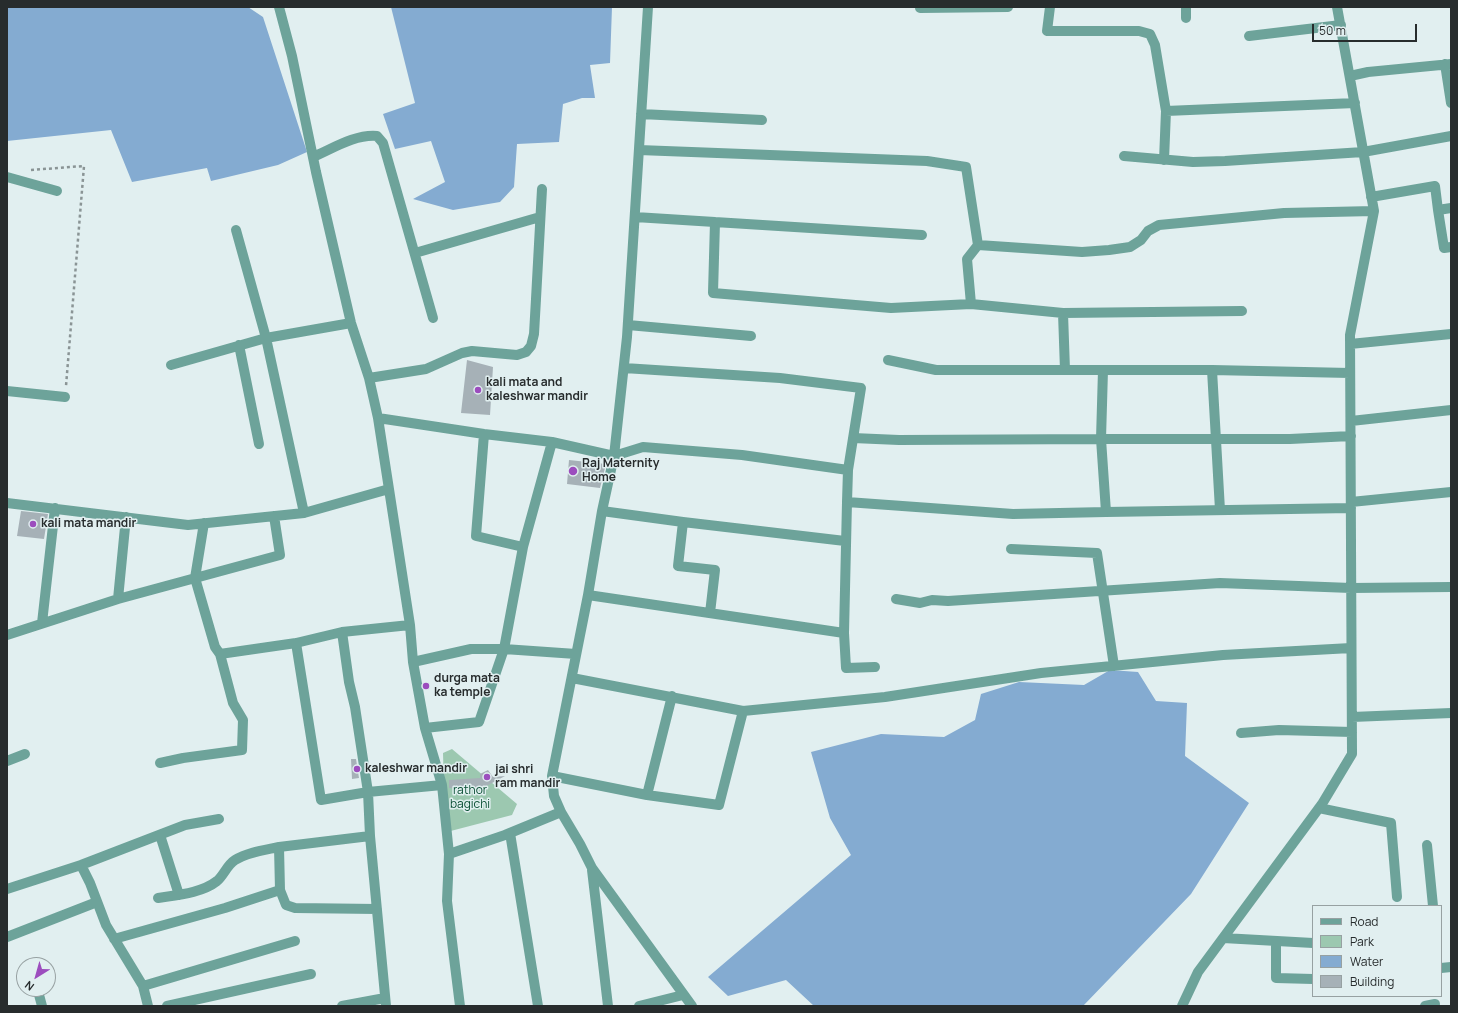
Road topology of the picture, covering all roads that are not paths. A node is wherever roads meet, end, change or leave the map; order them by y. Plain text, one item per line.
1 (279, 7) edge
2 (648, 7) edge
3 (1008, 7) edge
4 (1050, 7) edge
5 (1186, 7) edge
6 (1337, 7) edge
7 (920, 8) edge
8 (1186, 18) dead end
9 (1340, 25) junction
10 (1249, 36) dead end
11 (1448, 64) edge
12 (1350, 76) junction
13 (1355, 103) junction
14 (1451, 104) edge
15 (1166, 111) junction
16 (642, 114) junction
17 (762, 120) dead end
18 (1451, 136) edge
19 (639, 150) junction
20 (1363, 152) junction
21 (1124, 156) dead end
22 (313, 157) junction
23 (1164, 160) junction
24 (7, 177) edge
25 (542, 189) dead end
26 (57, 191) dead end
27 (1372, 197) junction
28 (1451, 208) edge
29 (1438, 210) junction
30 (1374, 211) junction
31 (540, 217) junction
32 (635, 217) junction
33 (715, 222) junction
34 (236, 230) dead end
35 (922, 235) dead end
36 (978, 245) junction
37 (1451, 247) edge
38 (415, 253) junction
39 (971, 304) junction
40 (1242, 311) dead end
41 (1063, 313) junction
42 (433, 318) dead end
43 (351, 323) junction
44 (628, 325) junction
45 (1451, 334) edge
46 (751, 336) dead end
47 (266, 338) junction
48 (1350, 344) junction
49 (239, 346) junction
50 (888, 360) dead end
51 (171, 365) dead end
52 (624, 368) junction
53 (1066, 370) junction
54 (1103, 370) junction
55 (1212, 370) junction
56 (1350, 373) junction
57 (369, 378) junction
58 (7, 391) edge
59 (65, 397) road end
60 (1451, 410) edge
61 (378, 418) junction
62 (1350, 421) junction
63 (484, 434) junction
64 (1351, 436) junction
65 (853, 438) junction
66 (1101, 439) junction
67 (1216, 439) junction
68 (552, 442) junction
69 (259, 444) dead end
70 (614, 456) junction
71 (848, 470) junction
72 (389, 489) junction
73 (1451, 492) edge
74 (847, 502) junction
75 (7, 503) edge
76 (1351, 505) junction
77 (55, 508) junction
78 (1220, 510) junction
79 (602, 511) junction
80 (304, 512) junction
81 (1106, 512) junction
82 (274, 516) junction
83 (126, 517) junction
84 (683, 522) junction
85 (204, 523) junction
86 (845, 541) junction
87 (523, 547) junction
88 (1011, 549) dead end
89 (195, 578) junction
90 (1451, 587) edge
91 (1351, 588) junction
92 (1103, 591) junction
93 (588, 595) junction
94 (118, 599) junction
95 (896, 599) dead end
96 (710, 613) junction
97 (42, 623) junction
98 (410, 625) junction
99 (342, 632) junction
100 (844, 633) junction
101 (7, 635) edge
102 (296, 643) junction
103 (1351, 648) junction
104 (504, 649) junction
105 (220, 654) junction
106 (576, 654) junction
107 (413, 662) junction
108 (1114, 666) junction
109 (875, 667) dead end
110 (572, 678) junction
111 (672, 696) junction
112 (743, 711) junction
113 (1451, 713) edge
114 (1352, 717) junction
115 (425, 728) junction
116 (1241, 732) dead end
117 (1352, 732) junction
118 (25, 754) dead end
119 (7, 760) edge
120 (160, 764) dead end
121 (552, 776) junction
122 (442, 785) junction
123 (368, 792) junction
124 (647, 794) junction
125 (1319, 808) junction
126 (561, 812) junction
127 (219, 819) dead end
128 (510, 833) junction
129 (160, 835) junction
130 (370, 836) junction
131 (1427, 845) dead end
132 (279, 847) junction
133 (449, 854) junction
134 (81, 864) junction
135 (592, 868) junction
136 (7, 889) edge
137 (280, 890) junction
138 (179, 895) junction
139 (1397, 897) dead end
140 (158, 898) dead end
141 (97, 902) junction
142 (1433, 905) edge
143 (377, 909) junction
144 (7, 938) edge
145 (1223, 938) junction
146 (114, 939) junction
147 (296, 941) dead end
148 (1276, 941) junction
149 (1312, 944) edge
150 (311, 974) dead end
151 (1312, 979) edge
152 (143, 986) junction
153 (683, 995) junction
154 (386, 1002) edge
155 (148, 1006) edge
156 (167, 1006) edge
157 (342, 1006) edge
158 (460, 1006) edge
159 (538, 1006) edge
160 (608, 1006) edge
161 (639, 1006) edge
162 (692, 1006) edge
163 (1182, 1006) edge

1 - 22 street
2 - 16 street
3 - 7 street
4 - 15 street
5 - 8 street
6 - 9 street
9 - 10 street
9 - 12 street
11 - 12 street
11 - 14 street
12 - 13 street
13 - 15 street
13 - 20 street
15 - 23 street
16 - 17 street
16 - 19 street
18 - 20 street
19 - 32 street
19 - 36 street
20 - 23 street
20 - 27 street
21 - 23 street
22 - 38 street
22 - 43 street
24 - 26 street
25 - 31 street
27 - 29 street
27 - 30 street
28 - 29 street
29 - 37 street
30 - 36 street
30 - 48 street
31 - 38 street
31 - 57 street
32 - 33 street
32 - 44 street
33 - 35 street
33 - 39 street
34 - 47 street
36 - 39 street
38 - 42 street
39 - 41 street
40 - 41 street
41 - 53 street
43 - 47 street
43 - 57 street
44 - 46 street
44 - 52 street
45 - 48 street
47 - 49 street
47 - 80 street
48 - 56 street
49 - 51 street
49 - 69 street
50 - 53 street
52 - 65 street
52 - 70 street
53 - 54 street
54 - 55 street
54 - 66 street
55 - 56 street
55 - 67 street
56 - 62 street
57 - 61 street
58 - 59 street
60 - 62 street
61 - 63 street
61 - 72 street
62 - 64 street
63 - 68 street
63 - 87 street
64 - 67 street
64 - 76 street
65 - 66 street
65 - 71 street
66 - 67 street
66 - 81 street
67 - 78 street
68 - 70 street
68 - 87 street
70 - 71 street
70 - 79 street
71 - 74 street
72 - 80 street
72 - 98 street
73 - 76 street
74 - 81 street
74 - 86 street
75 - 77 street
76 - 78 street
76 - 91 street
77 - 83 street
77 - 97 street
78 - 81 street
79 - 84 street
79 - 93 street
80 - 82 street
82 - 85 street
82 - 89 street
83 - 85 street
83 - 94 street
84 - 86 street
84 - 96 street
85 - 89 street
86 - 100 street
87 - 104 street
88 - 92 street
89 - 94 street
89 - 105 street
90 - 91 street
91 - 92 street
91 - 103 street
92 - 95 street
92 - 108 street
93 - 96 street
93 - 106 street
94 - 97 street
96 - 100 street
97 - 101 street
98 - 99 street
98 - 107 street
99 - 102 street
99 - 123 street
100 - 109 street
102 - 105 street
102 - 123 street
103 - 108 street
103 - 114 street
104 - 106 street
104 - 107 street
104 - 115 street
105 - 120 street
106 - 110 street
107 - 115 street
108 - 112 street
110 - 111 street
110 - 121 street
111 - 112 street
111 - 124 street
112 - 124 street
113 - 114 street
114 - 117 street
115 - 122 street
116 - 117 street
117 - 125 street
118 - 119 street
121 - 124 street
121 - 126 street
122 - 123 street
122 - 133 street
123 - 130 street
125 - 139 street
125 - 145 street
126 - 128 street
126 - 135 street
127 - 129 street
128 - 133 street
128 - 159 street
129 - 134 street
129 - 138 street
130 - 132 street
130 - 143 street
131 - 142 street
132 - 137 street
132 - 138 street
133 - 158 street
134 - 136 street
134 - 141 street
135 - 153 street
135 - 160 street
137 - 143 street
137 - 146 street
138 - 140 street
141 - 144 street
141 - 146 street
143 - 154 street
145 - 148 street
145 - 163 street
146 - 152 street
147 - 152 street
148 - 149 street
148 - 151 street
150 - 156 street
152 - 155 street
153 - 161 street
153 - 162 street
154 - 157 street

